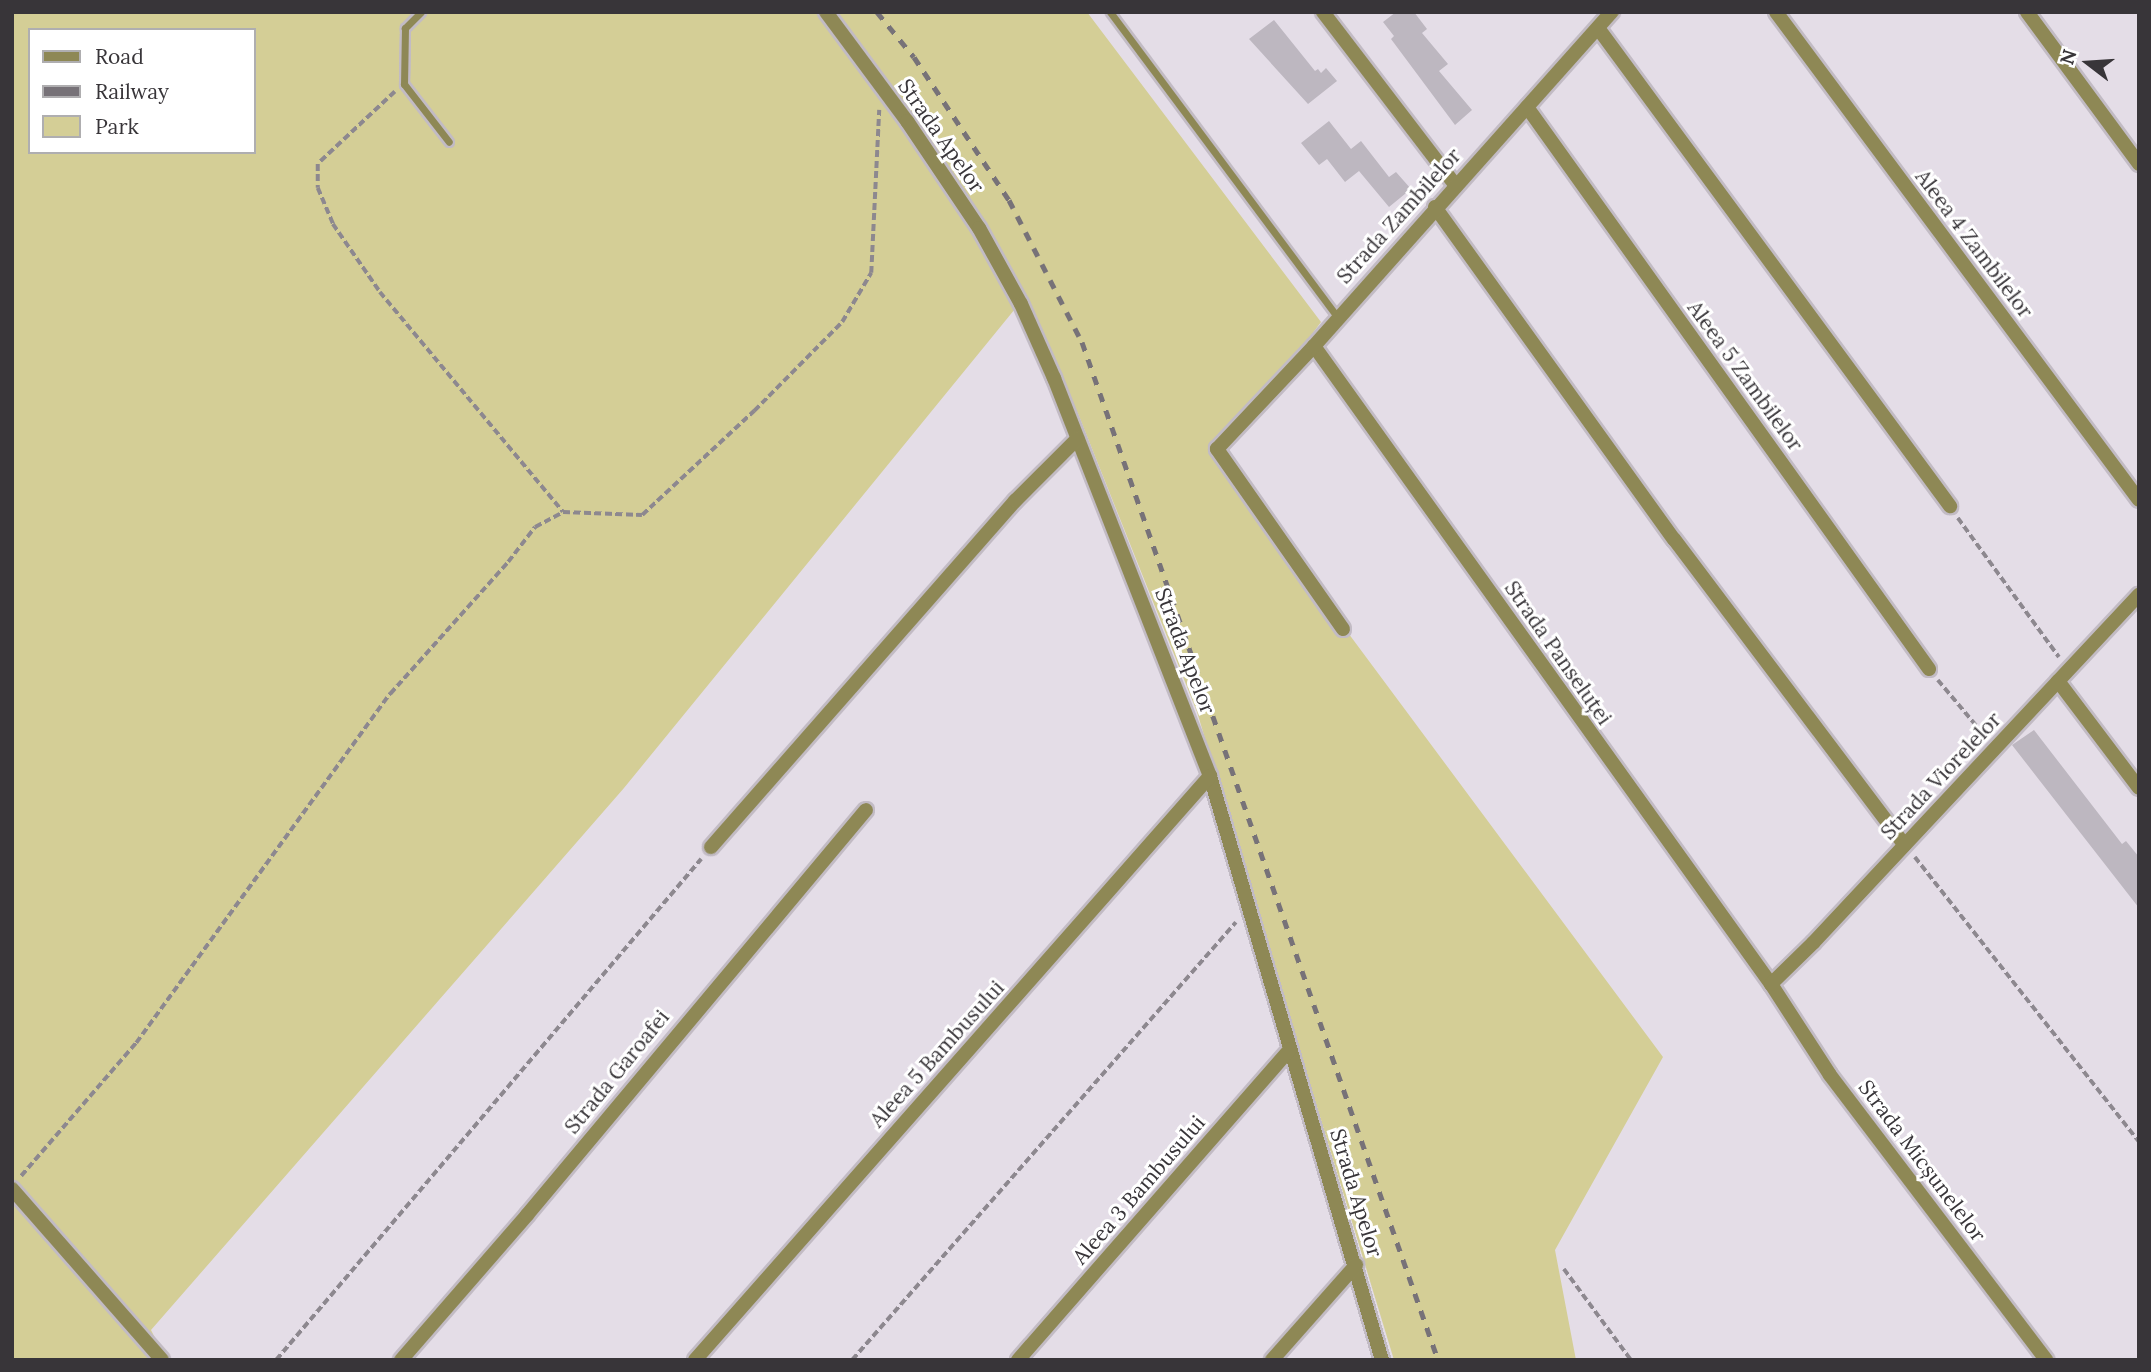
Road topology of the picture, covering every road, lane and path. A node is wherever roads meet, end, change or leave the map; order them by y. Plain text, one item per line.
1 (421, 12) edge
2 (826, 12) edge
3 (1110, 12) edge
4 (1324, 12) edge
5 (1612, 12) edge
6 (1776, 12) edge
7 (2027, 12) edge
8 (1598, 28) junction
9 (404, 84) junction
10 (881, 86) junction
11 (1527, 107) junction
12 (449, 142) dead end
13 (2139, 164) edge
14 (1456, 186) junction
15 (1435, 207) junction
16 (1338, 316) junction
17 (1314, 346) junction
18 (1077, 439) junction
19 (2139, 500) edge
20 (1950, 506) joint
21 (563, 512) junction
22 (2137, 601) edge
23 (1343, 629) dead end
24 (1929, 669) joint
25 (2063, 675) junction
26 (1995, 748) junction
27 (1210, 776) junction
28 (2139, 788) edge
29 (866, 810) dead end
30 (1905, 845) junction
31 (711, 847) joint
32 (1249, 908) junction
33 (1771, 984) junction
34 (1290, 1049) junction
35 (2139, 1142) edge
36 (12, 1187) edge
37 (1356, 1265) junction
38 (1564, 1269) dead end
39 (162, 1360) edge
40 (276, 1360) edge
41 (401, 1360) edge
42 (695, 1360) edge
43 (852, 1360) edge
44 (1018, 1360) edge
45 (1272, 1360) edge
46 (1382, 1360) edge
47 (1630, 1360) edge
48 (2046, 1360) edge

1 - 9 lane
2 - 10 street, Strada Apelor
3 - 16 lane
4 - 14 street
5 - 8 street, Strada Zambilelor
6 - 19 street, Aleea 4 Zambilelor
7 - 13 street
8 - 11 street, Strada Zambilelor
8 - 20 street
9 - 12 lane
9 - 21 path
10 - 18 street, Strada Apelor
10 - 21 path
11 - 14 street, Strada Zambilelor
11 - 24 street, Aleea 5 Zambilelor
14 - 15 street, Strada Zambilelor
15 - 16 street, Strada Zambilelor
15 - 30 street
16 - 17 street, Strada Zambilelor
17 - 23 street, Strada Zambilelor
17 - 33 street, Strada Panseluței
18 - 27 street, Strada Apelor
18 - 31 street
20 - 25 path
21 - 36 path
22 - 25 street, Strada Viorelelor
24 - 26 path
25 - 26 street, Strada Viorelelor
25 - 28 street
26 - 30 street, Strada Viorelelor
27 - 32 street, Strada Apelor
27 - 42 street, Aleea 5 Bambusului
29 - 41 street, Strada Garoafei
30 - 33 street, Strada Viorelelor
30 - 35 path
31 - 40 path
32 - 34 street, Strada Apelor
32 - 43 path
33 - 48 street, Strada Micșunelelor
34 - 37 street, Strada Apelor
34 - 44 street, Aleea 3 Bambusului
36 - 39 street
37 - 45 street
37 - 46 street, Strada Apelor
38 - 47 path

